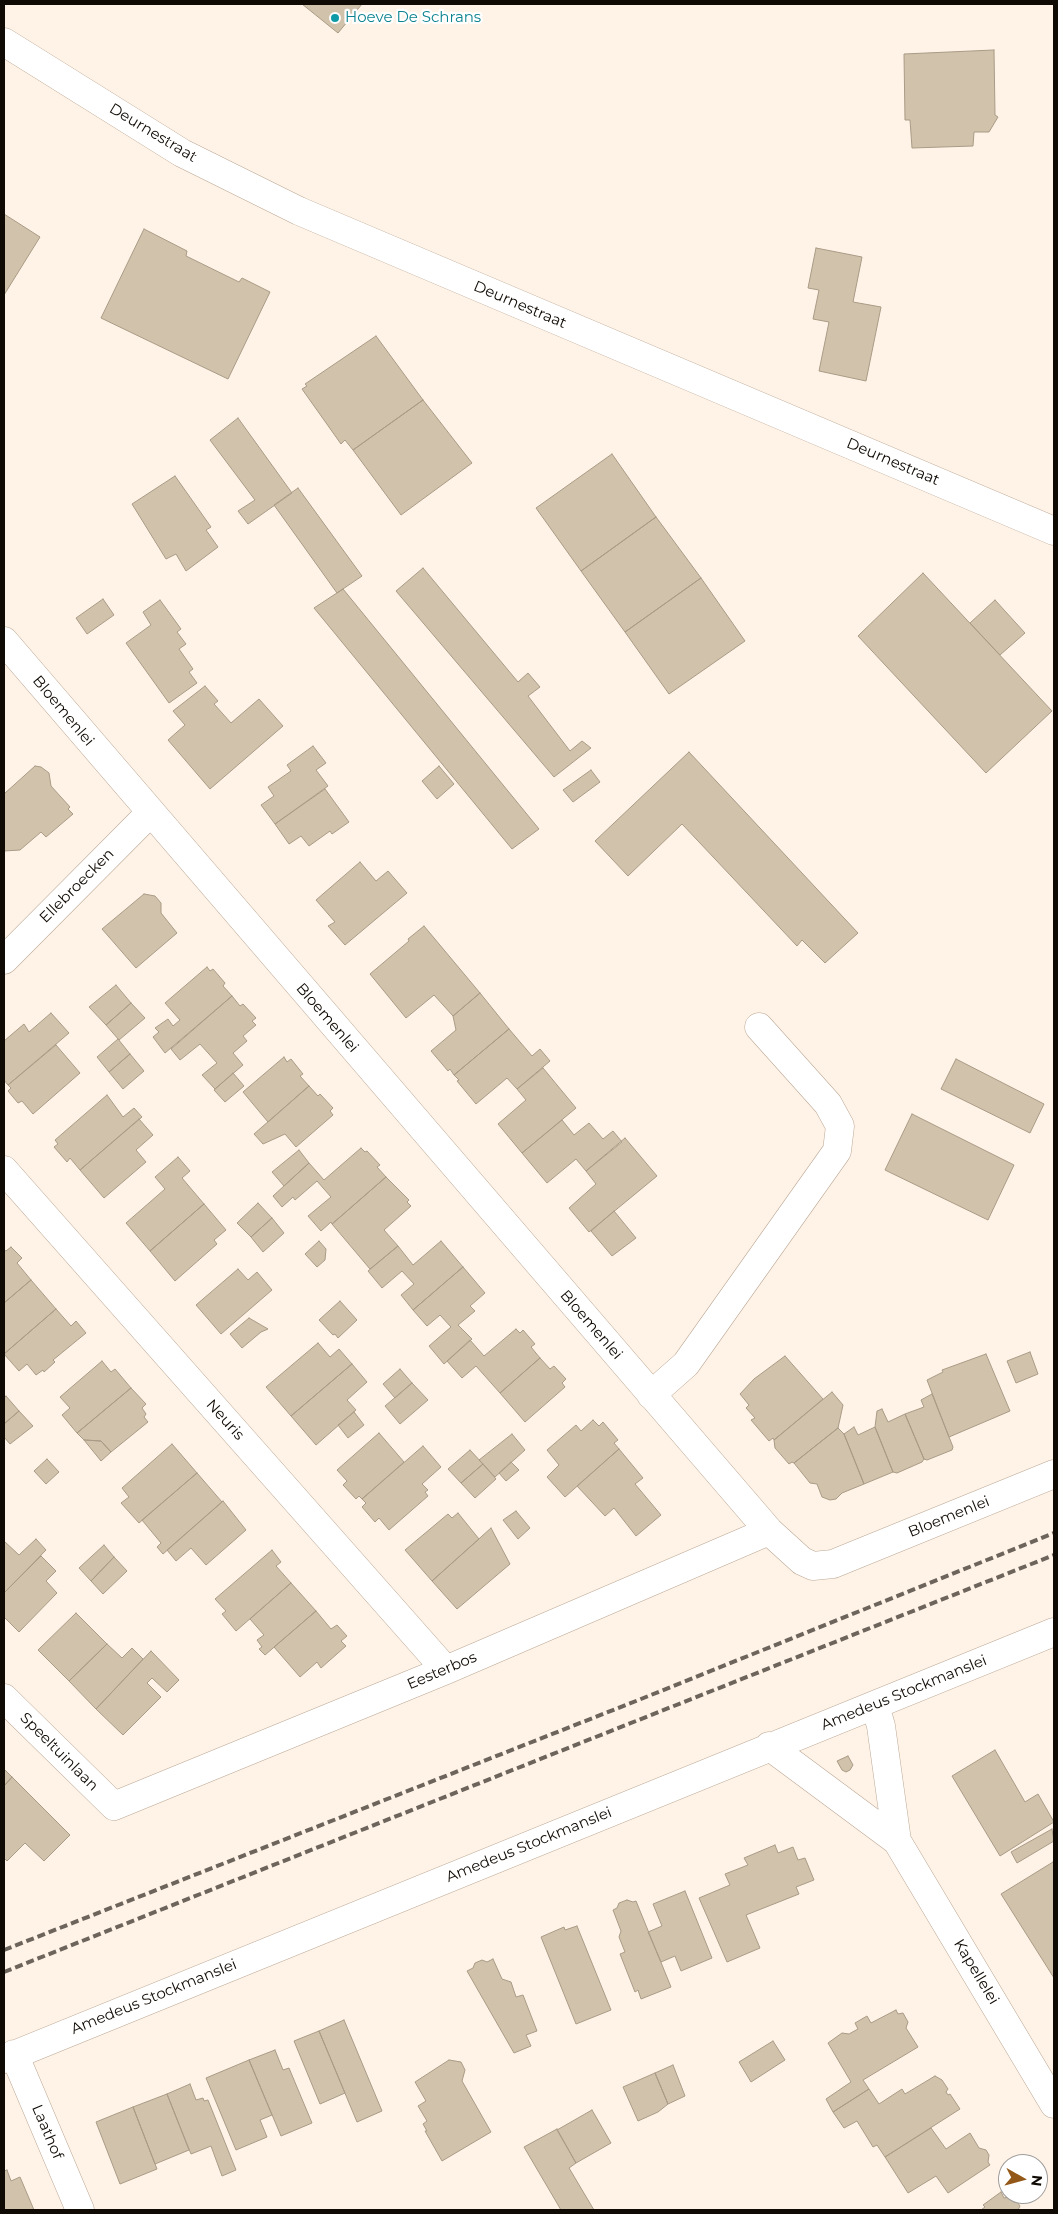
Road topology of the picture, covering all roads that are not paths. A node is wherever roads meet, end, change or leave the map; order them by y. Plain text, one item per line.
1 (4, 42) edge
2 (1054, 531) edge
3 (4, 641) edge
4 (150, 813) junction
5 (4, 960) edge
6 (760, 1027) dead end
7 (4, 1170) edge
8 (651, 1395) junction
9 (1054, 1474) edge
10 (769, 1531) junction
11 (1054, 1632) edge
12 (446, 1670) junction
13 (4, 1698) edge
14 (875, 1705) junction
15 (769, 1746) junction
16 (114, 1806) joint
17 (897, 1841) junction
18 (9, 2056) edge
19 (1054, 2104) edge
20 (80, 2210) edge

1 - 2 street, Deurnestraat
3 - 4 street, Bloemenlei
4 - 5 street, Ellebroecken
4 - 8 street, Bloemenlei
6 - 8 street
7 - 12 street, Neuris
8 - 10 street, Bloemenlei
9 - 10 street, Bloemenlei
10 - 12 street, Eesterbos
11 - 14 street, Amedeus Stockmanslei
12 - 16 street, Eesterbos
13 - 16 street, Speeltuinlaan
14 - 15 street, Amedeus Stockmanslei
14 - 17 street, Kapellelei
15 - 17 street, Kapellelei
15 - 18 street, Amedeus Stockmanslei
17 - 19 street, Kapellelei
18 - 20 street, Laathof

